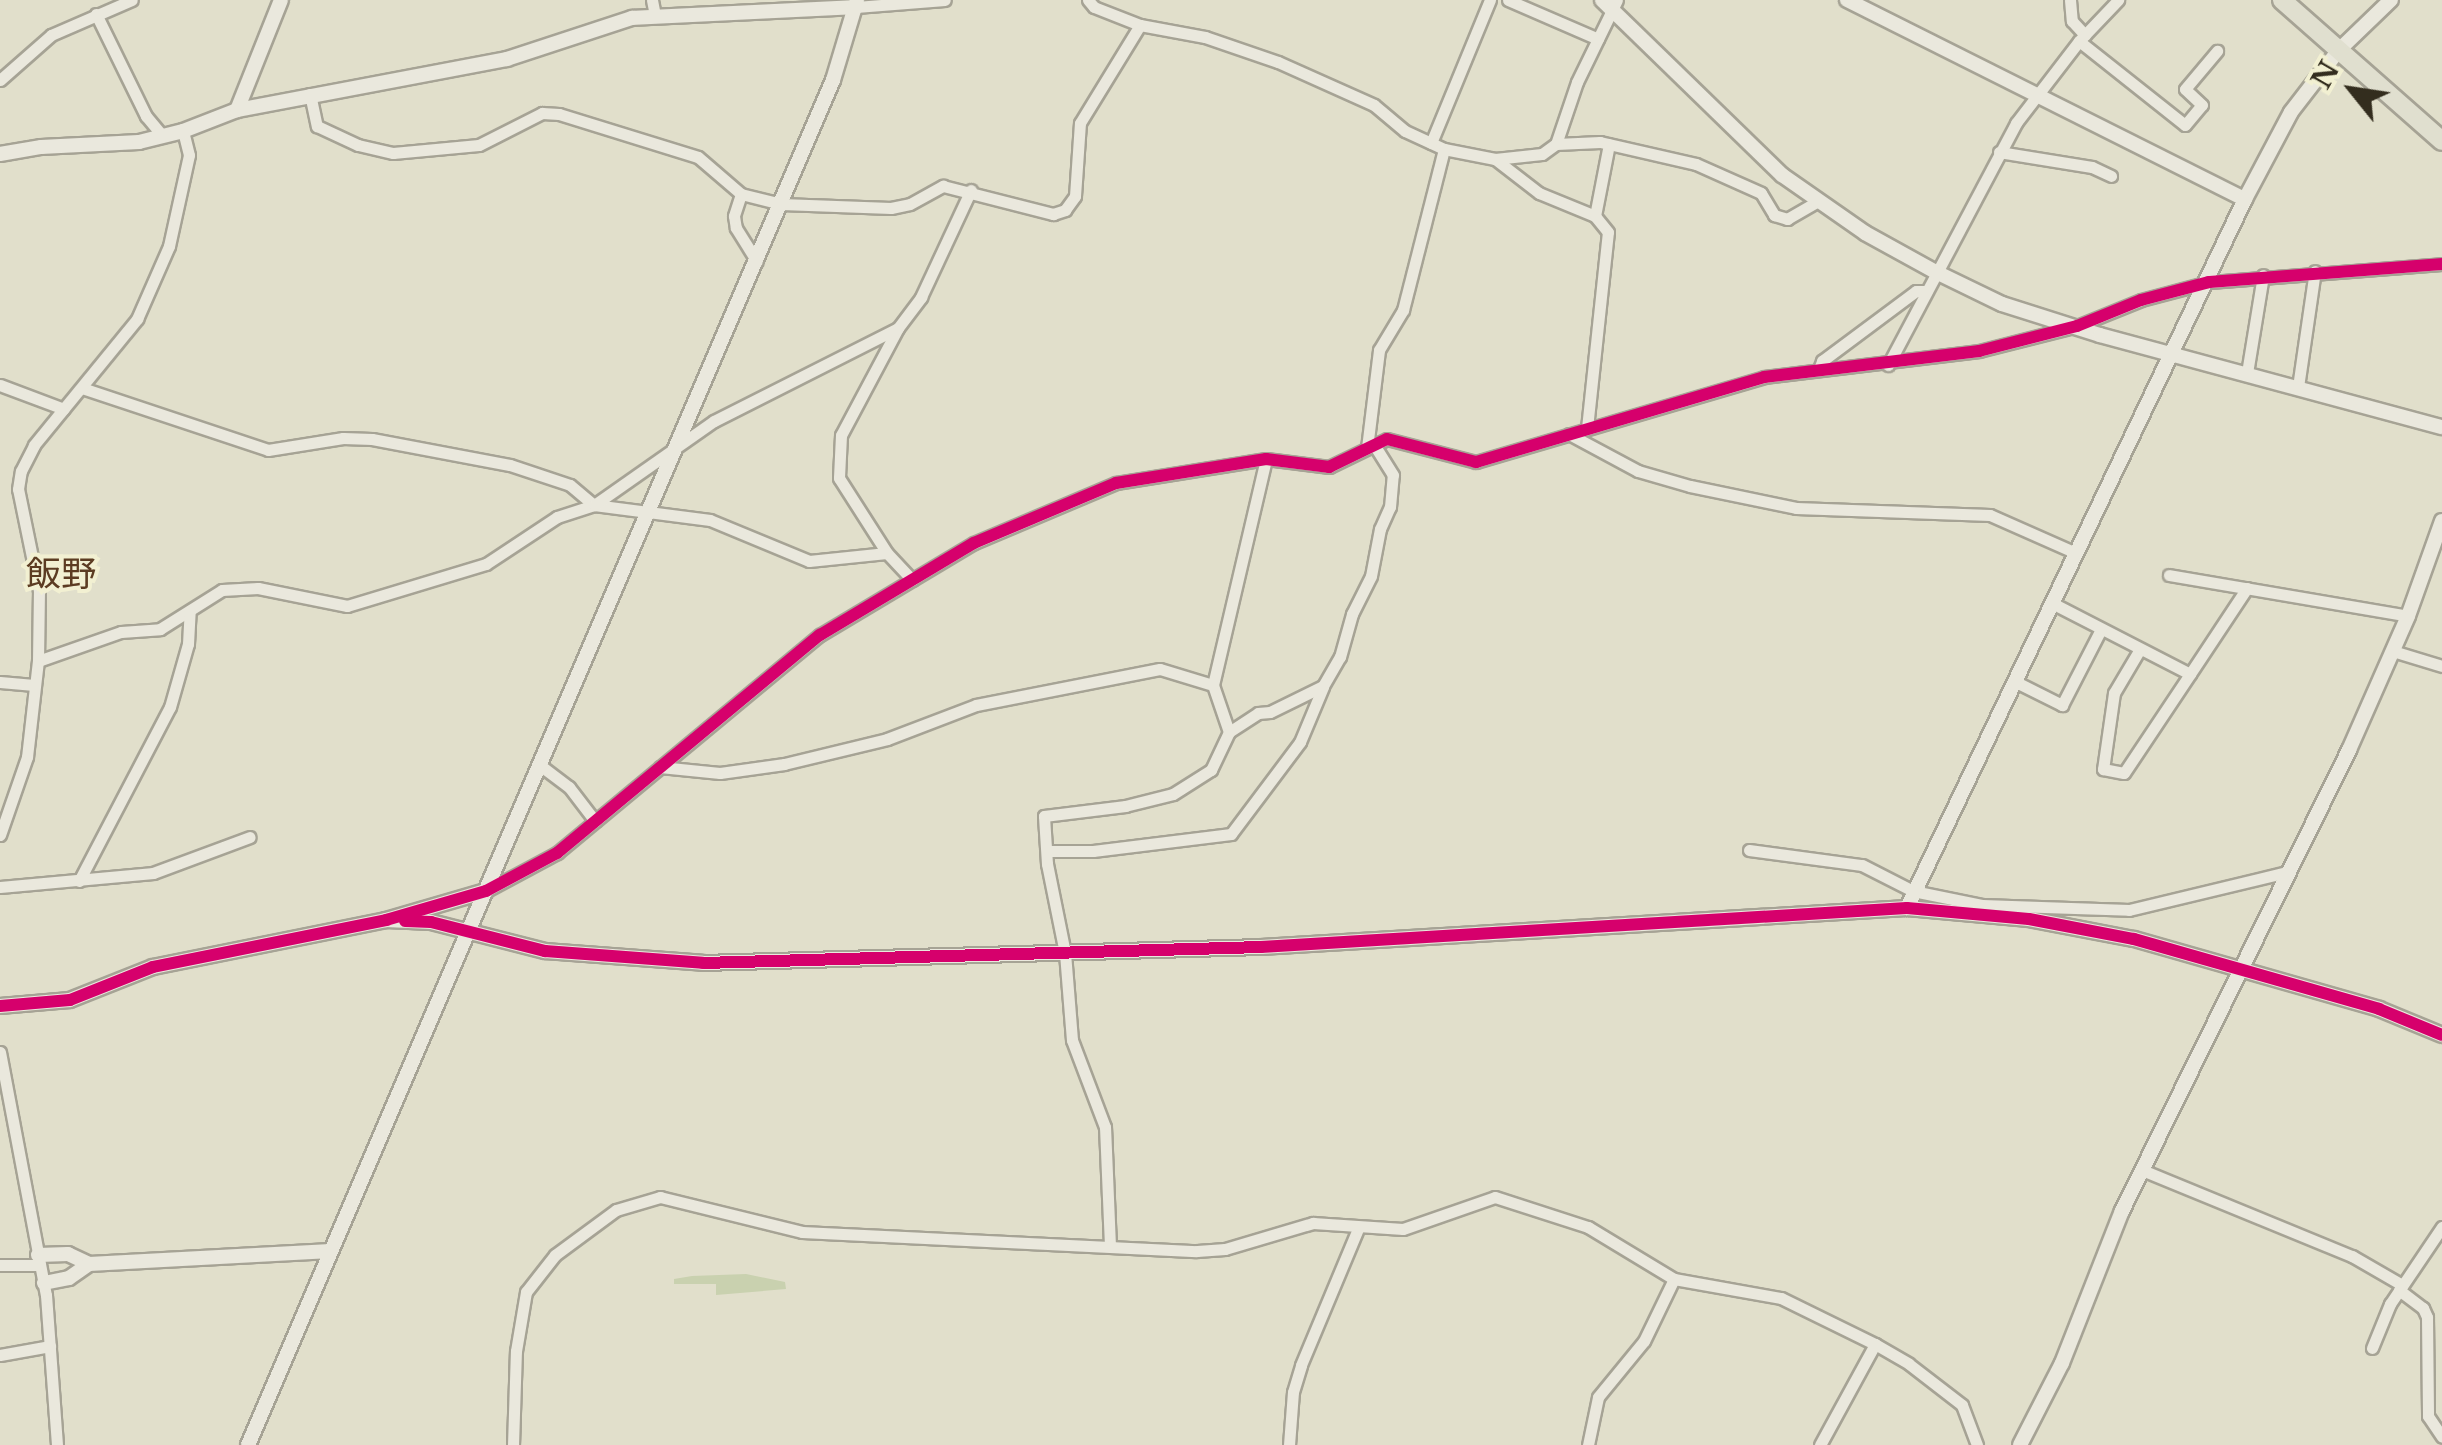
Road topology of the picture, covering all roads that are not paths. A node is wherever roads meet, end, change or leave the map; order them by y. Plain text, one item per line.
1 (132, 0) edge
2 (281, 0) edge
3 (945, 0) edge
4 (1088, 0) edge
5 (1490, 0) edge
6 (1508, 0) edge
7 (1847, 0) edge
8 (2070, 0) edge
9 (2118, 0) edge
10 (2282, 0) edge
11 (2391, 0) edge
12 (856, 3) edge
13 (1610, 4) edge
14 (654, 7) edge
15 (96, 14) junction
16 (1140, 25) junction
17 (2082, 38) junction
18 (1598, 39) junction
19 (2339, 50) junction
20 (2217, 52) dead end
21 (0, 80) edge
22 (310, 94) junction
23 (2036, 96) junction
24 (237, 110) junction
25 (183, 131) junction
26 (163, 136) junction
27 (2442, 141) edge
28 (1431, 142) junction
29 (1556, 144) junction
30 (1609, 144) junction
31 (1444, 149) junction
32 (2000, 152) junction
33 (0, 154) edge
34 (1495, 159) junction
35 (2111, 176) dead end
36 (971, 190) junction
37 (741, 194) junction
38 (2245, 199) junction
39 (1818, 201) junction
40 (780, 204) junction
41 (1595, 216) junction
42 (756, 261) junction
43 (2442, 264) edge
44 (1936, 272) junction
45 (2315, 272) junction
46 (2262, 275) junction
47 (2209, 282) junction
48 (1926, 291) junction
49 (2077, 326) junction
50 (898, 328) junction
51 (2174, 352) junction
52 (1888, 365) junction
53 (1819, 368) junction
54 (2247, 374) junction
55 (0, 385) edge
56 (2298, 387) junction
57 (82, 388) junction
58 (64, 409) junction
59 (2442, 427) edge
60 (1587, 428) junction
61 (1569, 434) junction
62 (679, 444) junction
63 (1371, 446) junction
64 (1266, 460) junction
65 (594, 505) junction
66 (650, 512) junction
67 (2442, 521) edge
68 (887, 554) junction
69 (2076, 554) junction
70 (2169, 575) dead end
71 (912, 580) junction
72 (2247, 588) junction
73 (2052, 603) junction
74 (190, 611) junction
75 (2408, 616) junction
76 (2102, 629) junction
77 (2140, 649) junction
78 (2393, 651) junction
79 (38, 661) junction
80 (2442, 666) edge
81 (2190, 674) junction
82 (0, 682) edge
83 (2014, 682) junction
84 (1213, 685) junction
85 (34, 686) junction
86 (1323, 686) junction
87 (1229, 732) junction
88 (540, 766) junction
89 (660, 767) junction
90 (596, 821) junction
91 (0, 836) edge
92 (250, 838) dead end
93 (1046, 850) junction
94 (1749, 850) dead end
95 (2286, 872) junction
96 (79, 881) junction
97 (0, 887) edge
98 (486, 891) junction
99 (1912, 891) junction
100 (1907, 908) junction
101 (386, 920) junction
102 (468, 932) junction
103 (1065, 954) junction
104 (2239, 969) junction
105 (0, 1006) edge
106 (2442, 1035) edge
107 (0, 1052) edge
108 (2142, 1170) junction
109 (2442, 1227) edge
110 (1358, 1229) junction
111 (1110, 1246) junction
112 (331, 1251) junction
113 (39, 1260) junction
114 (89, 1264) junction
115 (0, 1265) edge
116 (1674, 1279) junction
117 (44, 1282) junction
118 (2400, 1288) junction
119 (1875, 1344) junction
120 (50, 1346) junction
121 (2372, 1348) dead end
122 (0, 1355) edge
123 (2442, 1437) edge
124 (57, 1445) edge
125 (248, 1445) edge
126 (513, 1445) edge
127 (1289, 1445) edge
128 (1588, 1445) edge
129 (1820, 1445) edge
130 (1976, 1445) edge
131 (2020, 1445) edge

1 - 15 street
2 - 24 street
3 - 12 street
4 - 16 street
5 - 28 street
6 - 18 street
7 - 23 street
8 - 17 street
9 - 17 street
10 - 19 main road
11 - 19 street
12 - 14 street
12 - 40 street
13 - 18 street
13 - 39 street
14 - 22 street
15 - 21 street
15 - 26 street
16 - 28 street
16 - 36 street
17 - 20 street
17 - 23 street
18 - 29 street
19 - 27 main road
19 - 38 street
22 - 24 street
22 - 37 street
23 - 32 street
23 - 38 street
24 - 25 street
25 - 26 street
25 - 57 street
26 - 33 street
28 - 31 street
29 - 30 street
29 - 34 street
30 - 39 street
30 - 41 street
31 - 34 street
31 - 63 street
32 - 35 street
32 - 44 street
34 - 41 street
36 - 40 street
36 - 50 street
37 - 40 street
37 - 42 street
38 - 47 street
39 - 44 street
40 - 42 street
41 - 60 street
42 - 62 street
43 - 45 street
44 - 48 street
44 - 49 street
45 - 46 street
45 - 56 street
46 - 47 street
46 - 54 street
47 - 49 street
47 - 51 street
48 - 52 street
48 - 53 street
49 - 51 street
49 - 52 street
50 - 62 street
50 - 68 street
51 - 54 street
51 - 69 street
52 - 53 street
53 - 60 street
54 - 56 street
55 - 58 street
56 - 59 street
57 - 58 street
57 - 65 street
58 - 79 street
60 - 61 street
61 - 63 street
61 - 69 street
62 - 65 street
62 - 66 street
63 - 64 street
63 - 86 street
64 - 71 street
64 - 84 street
65 - 66 street
65 - 74 street
66 - 68 street
66 - 88 street
67 - 75 street
68 - 71 street
69 - 73 street
70 - 72 street
71 - 89 street
72 - 75 street
72 - 81 street
73 - 76 street
73 - 83 street
74 - 79 street
74 - 96 street
75 - 78 street
76 - 77 street
76 - 83 street
77 - 81 street
77 - 81 street
78 - 80 street
78 - 95 street
79 - 85 street
82 - 85 street
83 - 99 street
84 - 87 street
84 - 89 street
85 - 91 street
86 - 87 street
86 - 93 street
87 - 93 street
88 - 90 street
88 - 98 street
89 - 90 street
90 - 98 street
92 - 96 street
93 - 103 street
94 - 99 street
95 - 99 street
95 - 104 street
96 - 97 street
98 - 101 street
98 - 102 street
99 - 100 street
100 - 103 street
100 - 104 street
101 - 102 street
101 - 105 street
102 - 103 street
102 - 112 street
103 - 111 street
104 - 106 street
104 - 108 street
107 - 113 street
108 - 118 street
108 - 131 street
109 - 118 street
110 - 111 street
110 - 116 street
110 - 127 street
111 - 126 street
112 - 114 street
112 - 125 street
113 - 114 street
113 - 115 street
113 - 117 street
114 - 117 street
116 - 119 street
116 - 128 street
117 - 120 street
118 - 121 street
118 - 123 street
119 - 129 street
119 - 130 street
120 - 122 street
120 - 124 street

